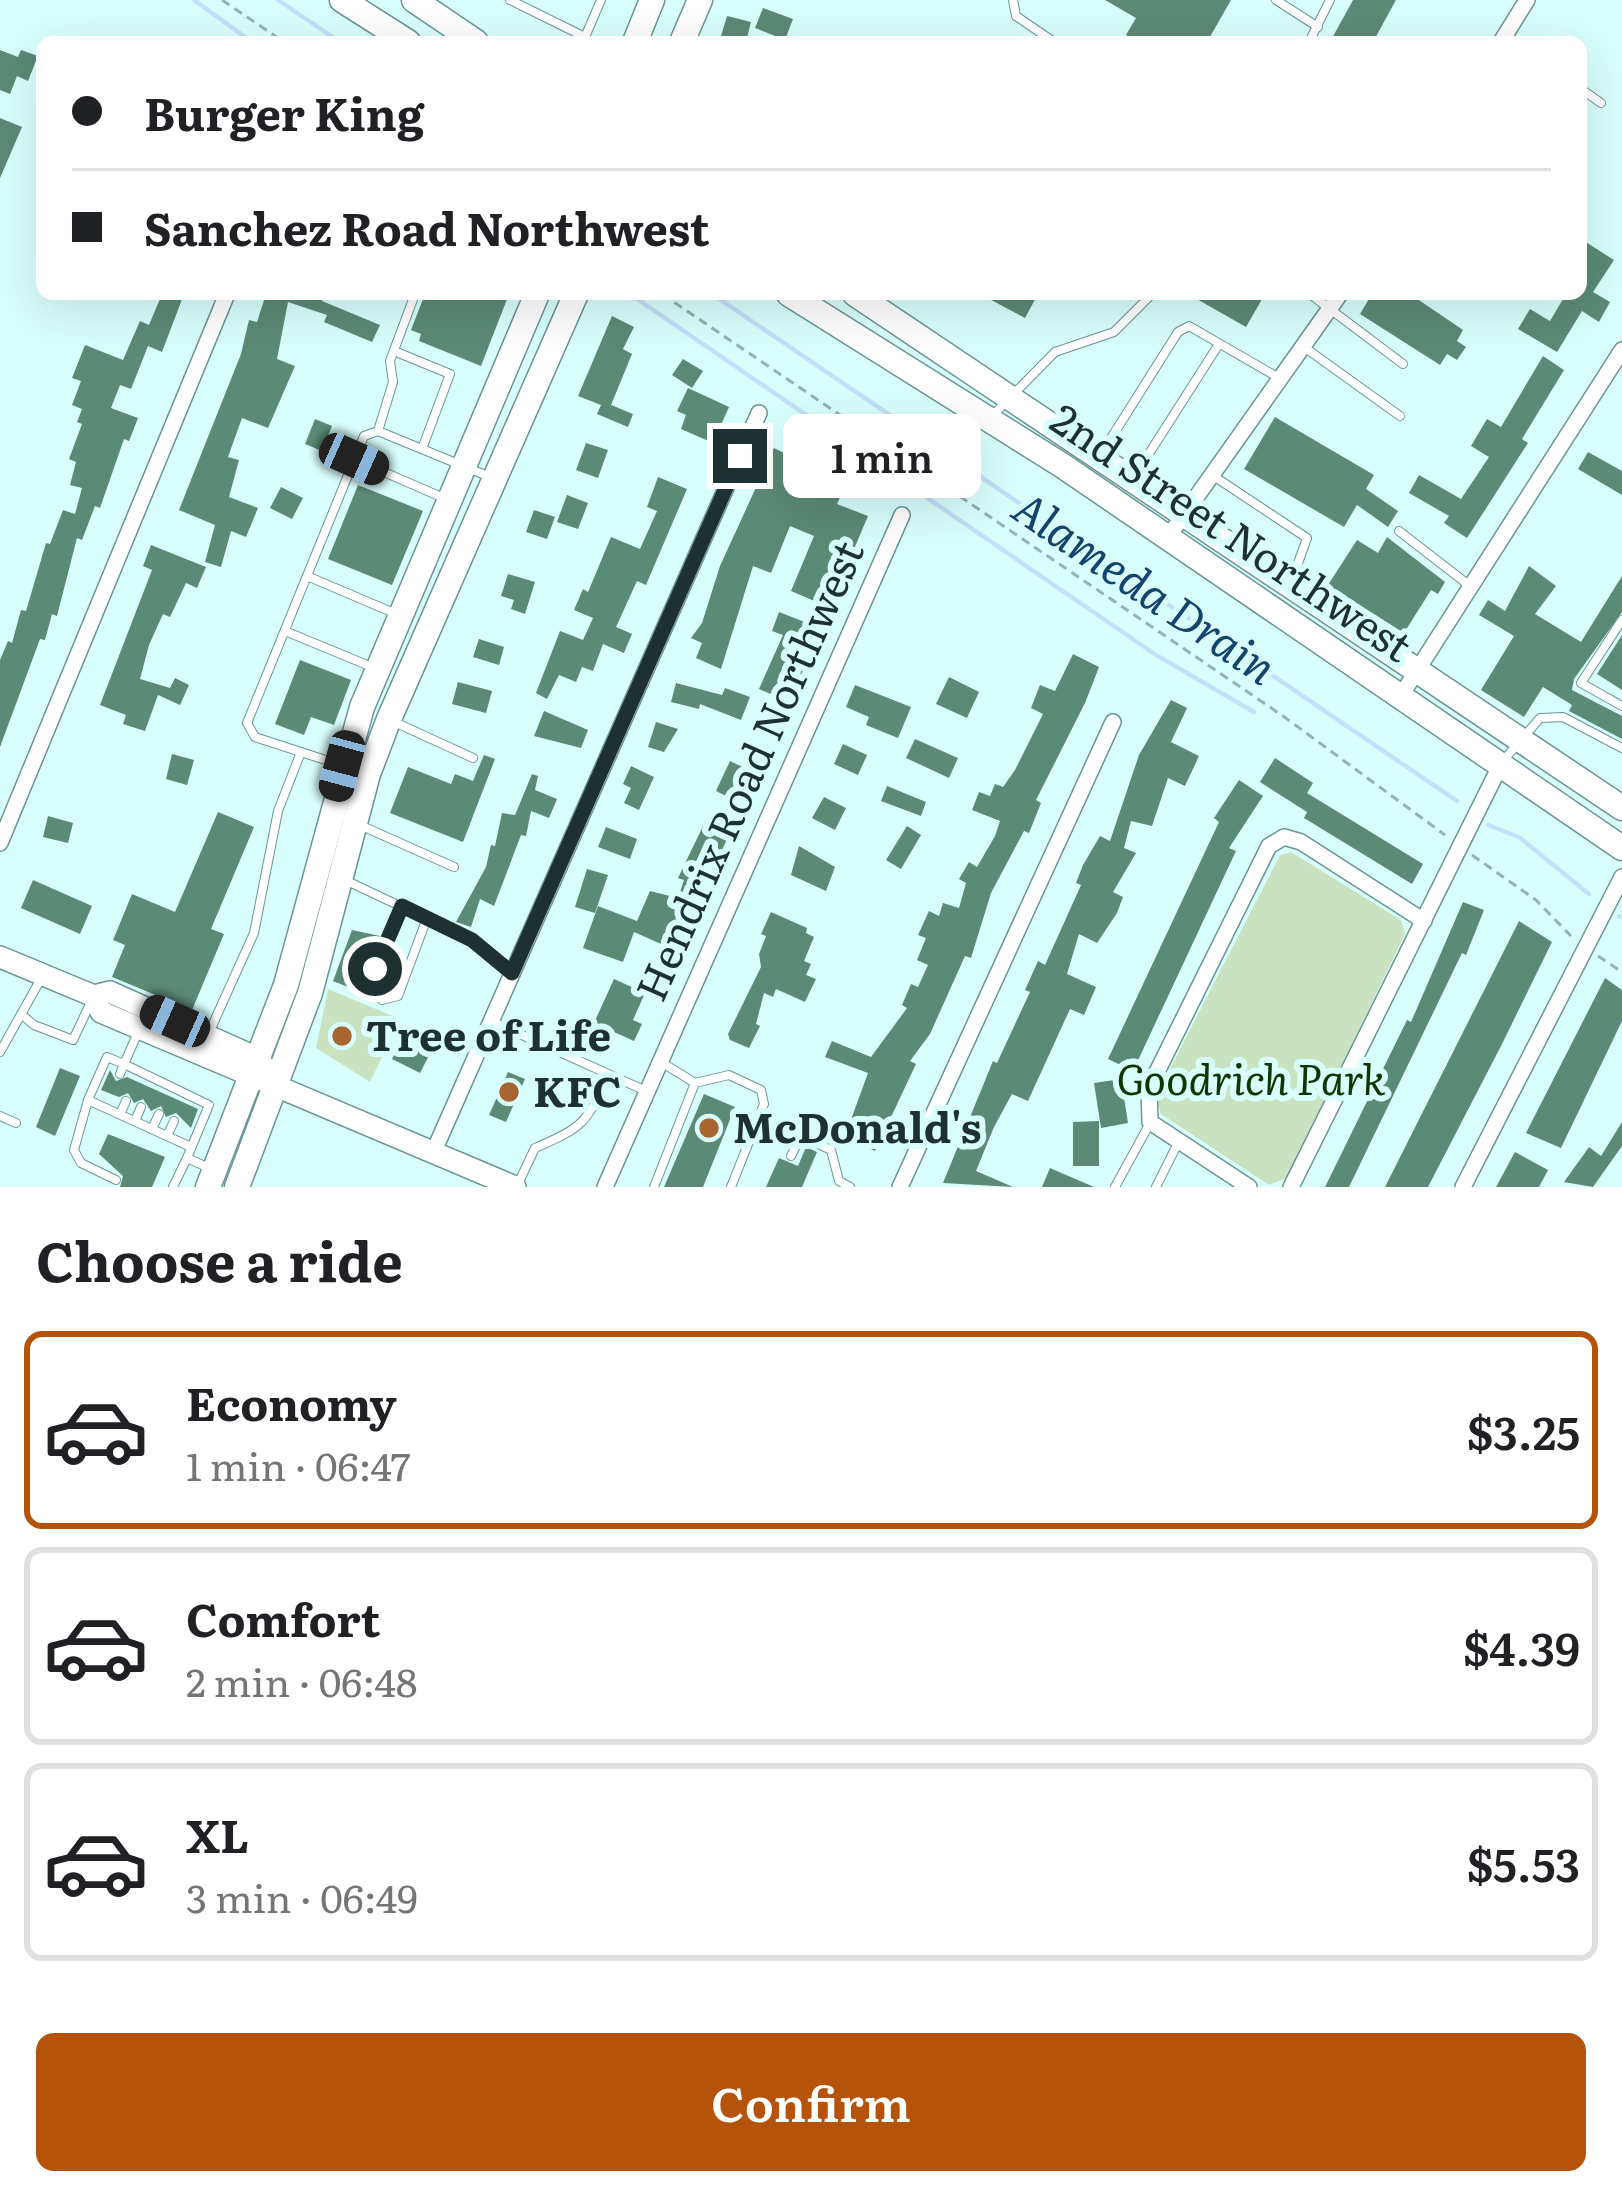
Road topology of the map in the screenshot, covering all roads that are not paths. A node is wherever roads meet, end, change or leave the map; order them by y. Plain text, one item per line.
1 (342, 0) edge
2 (413, 0) edge
3 (510, 0) edge
4 (601, 0) edge
5 (652, 0) edge
6 (700, 0) edge
7 (1013, 0) edge
8 (1276, 0) edge
9 (1330, 0) edge
10 (1527, 0) edge
11 (1318, 27) junction
12 (399, 36) edge
13 (467, 36) edge
14 (583, 36) edge
15 (585, 36) edge
16 (637, 36) edge
17 (685, 36) edge
18 (1045, 36) edge
19 (1313, 36) edge
20 (1507, 36) edge
21 (1587, 93) edge
22 (1601, 103) dead end
23 (225, 300) edge
24 (413, 300) edge
25 (535, 300) edge
26 (573, 300) edge
27 (799, 300) edge
28 (871, 300) edge
29 (1144, 300) edge
30 (1317, 300) edge
31 (1336, 300) edge
32 (1328, 310) junction
33 (1219, 344) junction
34 (1303, 346) junction
35 (1622, 350) edge
36 (394, 351) junction
37 (1402, 364) dead end
38 (1280, 379) junction
39 (1006, 397) junction
40 (760, 413) dead end
41 (1400, 416) dead end
42 (989, 419) junction
43 (378, 431) junction
44 (422, 449) junction
45 (1098, 458) junction
46 (354, 459) junction
47 (465, 467) junction
48 (1211, 475) junction
49 (493, 479) junction
50 (1133, 480) junction
51 (451, 501) junction
52 (1184, 512) junction
53 (902, 515) dead end
54 (1399, 531) dead end
55 (1168, 537) junction
56 (307, 576) junction
57 (1289, 584) junction
58 (1471, 587) junction
59 (401, 616) junction
60 (1622, 620) edge
61 (285, 631) junction
62 (378, 669) junction
63 (1409, 683) junction
64 (1622, 706) edge
65 (389, 719) junction
66 (1113, 722) dead end
67 (1518, 739) junction
68 (1622, 748) edge
69 (301, 752) junction
70 (473, 758) dead end
71 (1502, 763) junction
72 (342, 766) junction
73 (368, 774) junction
74 (1620, 801) edge
75 (355, 823) junction
76 (0, 843) edge
77 (1622, 848) edge
78 (454, 867) dead end
79 (1622, 877) edge
80 (341, 878) junction
81 (402, 906) junction
82 (428, 918) junction
83 (1424, 921) junction
84 (0, 957) edge
85 (512, 973) junction
86 (43, 975) junction
87 (94, 996) junction
88 (21, 1014) junction
89 (491, 1021) junction
90 (140, 1029) junction
91 (208, 1036) junction
92 (0, 1052) edge
93 (661, 1061) junction
94 (253, 1068) junction
95 (122, 1069) junction
96 (608, 1073) junction
97 (695, 1083) junction
98 (279, 1084) junction
99 (648, 1091) junction
100 (111, 1094) dead end
101 (88, 1100) junction
102 (126, 1100) dead end
103 (141, 1107) dead end
104 (105, 1108) junction
105 (120, 1114) junction
106 (159, 1114) dead end
107 (0, 1115) edge
108 (174, 1120) dead end
109 (135, 1121) junction
110 (1150, 1122) junction
111 (16, 1123) dead end
112 (152, 1129) junction
113 (167, 1136) junction
114 (1179, 1141) junction
115 (191, 1147) junction
116 (434, 1151) junction
117 (790, 1156) dead end
118 (187, 1158) junction
119 (211, 1179) edge
120 (116, 1180) dead end
121 (902, 1186) edge
122 (173, 1187) edge
123 (237, 1187) edge
124 (516, 1187) edge
125 (605, 1187) edge
126 (654, 1187) edge
127 (731, 1187) edge
128 (850, 1187) edge
129 (1115, 1187) edge
130 (1156, 1187) edge
131 (1249, 1187) edge
132 (1292, 1187) edge
133 (1463, 1187) edge

1 - 12 main road
2 - 13 main road
3 - 14 lane
4 - 15 lane
5 - 16 main road
6 - 17 main road
7 - 18 lane
8 - 11 lane
9 - 11 lane
10 - 20 street
11 - 19 lane
21 - 22 lane
23 - 76 street
24 - 36 lane
25 - 47 main road
26 - 49 main road
27 - 42 main road, 2nd Street Northwest
28 - 39 main road, 2nd Street Northwest
29 - 39 lane
30 - 32 lane
31 - 32 street
32 - 34 street
32 - 37 lane
33 - 38 lane
33 - 45 lane
33 - 50 lane
34 - 38 street
34 - 41 lane
35 - 58 street
36 - 43 lane
36 - 44 lane
38 - 48 street
39 - 42 lane
39 - 45 main road, 2nd Street Northwest
40 - 85 street
42 - 55 main road, 2nd Street Northwest
43 - 44 lane
43 - 46 lane
44 - 47 lane
45 - 50 main road, 2nd Street Northwest
46 - 51 lane
46 - 56 lane
47 - 49 lane
47 - 51 main road
48 - 52 street
48 - 57 lane
49 - 65 main road
50 - 52 main road, 2nd Street Northwest
51 - 59 main road
52 - 55 street
52 - 57 main road, 2nd Street Northwest
53 - 93 street, Hendrix Road Northwest
54 - 58 lane
55 - 63 main road, 2nd Street Northwest
56 - 59 lane
56 - 61 lane
57 - 63 main road, 2nd Street Northwest
58 - 63 street
59 - 62 main road
60 - 64 lane
61 - 62 lane
61 - 69 lane
62 - 72 main road
63 - 67 main road, 2nd Street Northwest
63 - 71 main road, 2nd Street Northwest
65 - 70 lane
65 - 73 main road
66 - 121 street
67 - 68 lane
67 - 71 lane
67 - 74 main road, 2nd Street Northwest
69 - 72 lane
69 - 91 lane
71 - 77 main road, 2nd Street Northwest
71 - 83 street
72 - 73 lane
72 - 94 main road
73 - 75 main road
75 - 78 lane
75 - 80 main road
79 - 133 street
80 - 81 lane
80 - 98 main road
81 - 82 lane
81 - 82 lane
82 - 85 lane
83 - 110 street
83 - 132 street
84 - 86 main road
85 - 89 street
86 - 87 main road
86 - 88 lane
87 - 88 lane
87 - 90 main road
87 - 91 main road
88 - 92 lane
89 - 96 lane
89 - 116 street
90 - 94 main road
90 - 95 lane
91 - 94 main road
93 - 97 lane
93 - 99 street, Hendrix Road Northwest
94 - 98 main road
94 - 119 main road
95 - 101 lane
95 - 115 lane
96 - 99 lane
96 - 124 lane
97 - 126 lane
97 - 127 lane
98 - 116 main road
98 - 123 main road
99 - 125 street, Hendrix Road Northwest
100 - 104 lane
101 - 104 lane
101 - 120 lane
102 - 105 lane
103 - 109 lane
104 - 105 lane
105 - 109 lane
106 - 112 lane
107 - 111 lane
108 - 113 lane
109 - 112 lane
110 - 114 street
110 - 129 lane
112 - 113 lane
113 - 115 lane
114 - 130 lane
114 - 131 street
115 - 118 lane
116 - 124 main road
117 - 128 lane
118 - 119 lane
118 - 122 lane

